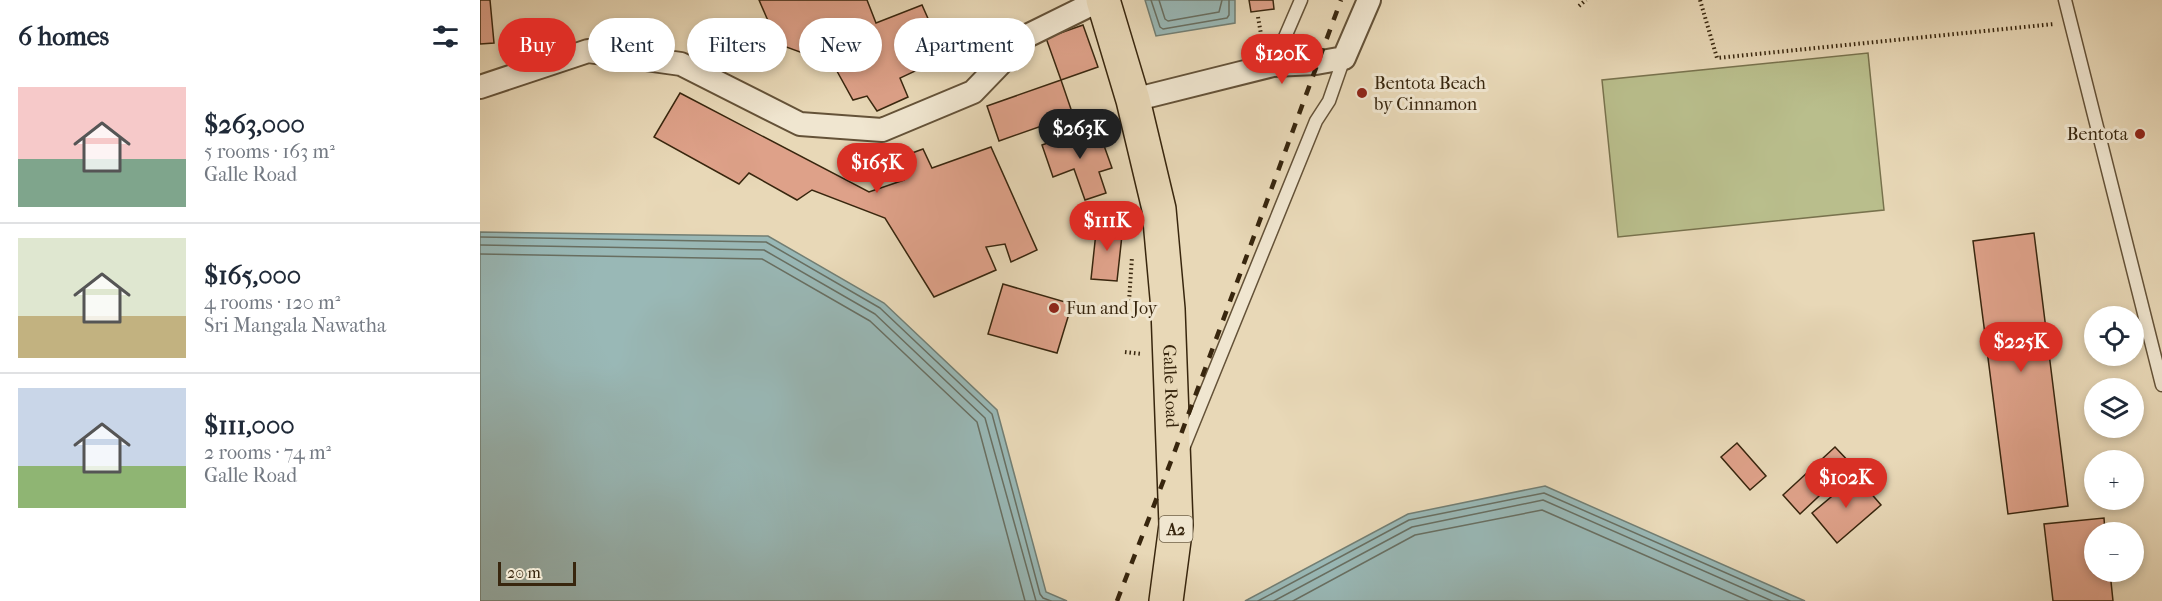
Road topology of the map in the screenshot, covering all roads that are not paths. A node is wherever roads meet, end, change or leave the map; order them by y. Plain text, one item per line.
1 (1102, 0) edge
2 (1301, 0) edge
3 (1370, 0) edge
4 (2065, 0) edge
5 (1268, 55) junction
6 (1344, 58) junction
7 (480, 87) edge
8 (1133, 100) junction
9 (2162, 385) edge
10 (1176, 525) junction
11 (1166, 601) edge

1 - 7 street
1 - 8 highway, Galle Road / A2
2 - 5 lane
3 - 6 street
4 - 9 lane
5 - 6 street
5 - 8 street
6 - 10 lane
8 - 10 highway, Galle Road / A2
10 - 11 highway, Galle Road / A2

